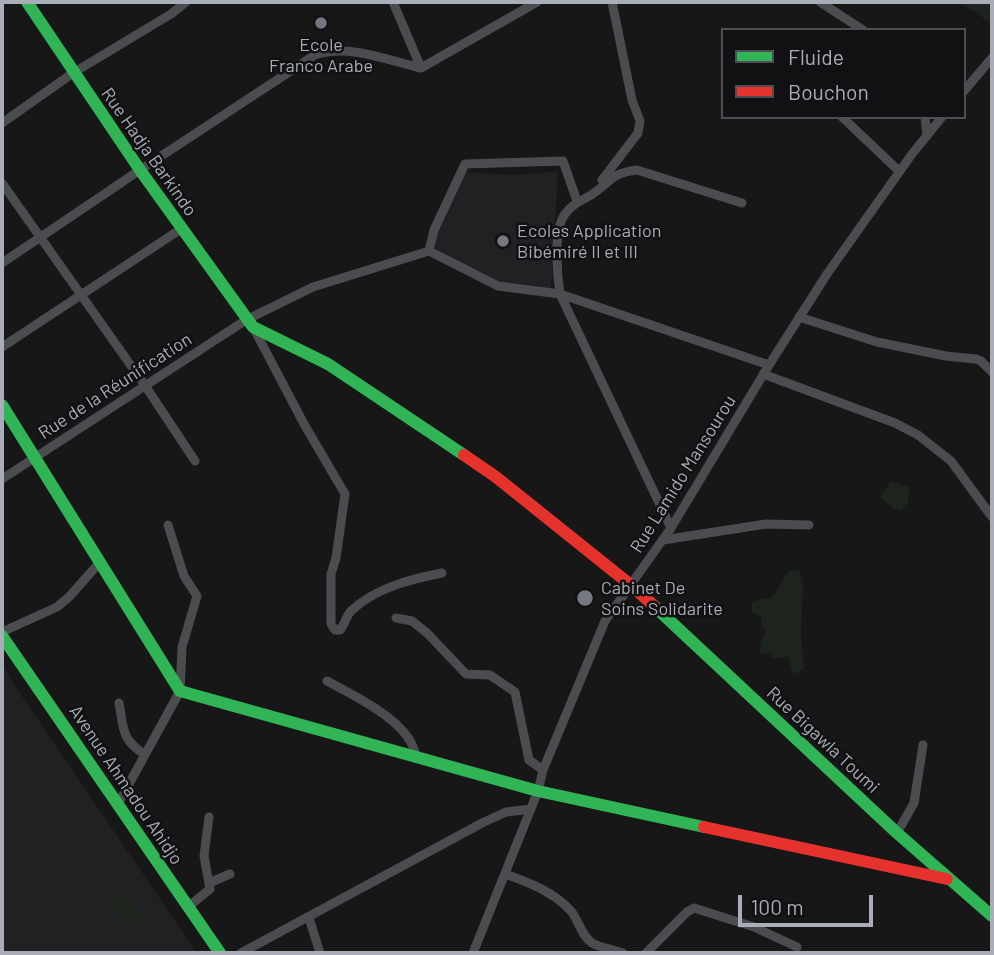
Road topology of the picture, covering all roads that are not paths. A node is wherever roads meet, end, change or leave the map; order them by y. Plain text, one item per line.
1 (27, 2) edge
2 (186, 2) edge
3 (393, 2) edge
4 (537, 2) edge
5 (612, 2) edge
6 (820, 2) edge
7 (860, 28) edge
8 (992, 58) edge
9 (421, 68) junction
10 (74, 73) junction
11 (966, 89) edge
12 (844, 119) edge
13 (925, 119) edge
14 (940, 119) edge
15 (2, 124) edge
16 (927, 136) junction
17 (140, 170) junction
18 (899, 171) junction
19 (2, 183) edge
20 (591, 195) junction
21 (578, 201) junction
22 (742, 204) dead end
23 (181, 229) junction
24 (39, 239) junction
25 (429, 251) junction
26 (2, 263) edge
27 (559, 294) junction
28 (81, 296) junction
29 (799, 317) junction
30 (249, 324) junction
31 (2, 347) edge
32 (769, 365) junction
33 (992, 372) edge
34 (763, 374) junction
35 (144, 384) junction
36 (2, 405) edge
37 (36, 457) junction
38 (195, 461) dead end
39 (2, 479) edge
40 (992, 517) edge
41 (168, 525) dead end
42 (809, 525) dead end
43 (671, 528) junction
44 (663, 540) junction
45 (100, 562) junction
46 (442, 573) dead end
47 (632, 586) junction
48 (396, 618) dead end
49 (2, 634) edge
50 (327, 681) dead end
51 (180, 691) junction
52 (120, 704) dead end
53 (923, 745) dead end
54 (144, 754) junction
55 (416, 758) junction
56 (543, 770) junction
57 (538, 791) junction
58 (118, 804) junction
59 (531, 809) junction
60 (209, 817) dead end
61 (897, 833) junction
62 (230, 874) dead end
63 (505, 874) junction
64 (948, 879) junction
65 (209, 883) junction
66 (188, 907) junction
67 (992, 916) edge
68 (309, 918) junction
69 (797, 947) dead end
70 (220, 953) edge
71 (241, 953) edge
72 (320, 953) edge
73 (473, 953) edge
74 (623, 953) edge
75 (646, 953) edge

1 - 10 street, Rue Hadja Barkindo
2 - 10 street
3 - 9 street
4 - 9 street
5 - 20 street
6 - 7 street
8 - 11 street
9 - 17 street
10 - 15 street
10 - 17 street, Rue Hadja Barkindo
12 - 18 street
13 - 16 street
14 - 16 street, Rue Lamido Mansourou
16 - 18 street, Rue Lamido Mansourou
17 - 23 street, Rue Hadja Barkindo
17 - 24 street
18 - 29 street, Rue Lamido Mansourou
19 - 24 street
20 - 21 street
20 - 22 street
21 - 25 street
21 - 27 street
23 - 28 street
23 - 30 street, Rue Hadja Barkindo
24 - 26 street
24 - 28 street
25 - 27 street
25 - 30 street, Rue de la Réunification
27 - 32 street
27 - 43 street
28 - 31 street
28 - 35 street
29 - 32 street, Rue Lamido Mansourou
29 - 33 street
30 - 35 street, Rue de la Réunification
30 - 46 street
30 - 47 street, Rue Bigawla Toumi
32 - 34 street, Rue Lamido Mansourou
34 - 40 street
34 - 43 street, Rue Lamido Mansourou
35 - 37 street, Rue de la Réunification
35 - 38 street
36 - 37 street
37 - 39 street, Rue de la Réunification
37 - 45 street
41 - 51 street
42 - 44 street
43 - 44 street, Rue Lamido Mansourou
44 - 47 street, Rue Lamido Mansourou
45 - 49 street
45 - 51 street
47 - 56 street, Rue Lamido Mansourou
47 - 61 street, Rue Bigawla Toumi
48 - 56 street
49 - 58 street, Avenue Ahmadou Ahidjo
50 - 55 street
51 - 54 street
51 - 55 street
52 - 54 street
53 - 61 street
54 - 58 street
55 - 57 street
56 - 57 street, Rue Lamido Mansourou
57 - 59 street, Rue Lamido Mansourou
57 - 64 street
58 - 66 street, Avenue Ahmadou Ahidjo
59 - 63 street, Rue Lamido Mansourou
59 - 68 street
60 - 65 street
61 - 64 street, Rue Bigawla Toumi
62 - 65 street
63 - 73 street, Rue Lamido Mansourou
63 - 74 street
64 - 67 street, Rue Bigawla Toumi
65 - 66 street
66 - 70 street, Avenue Ahmadou Ahidjo
68 - 71 street
68 - 72 street
69 - 75 street

